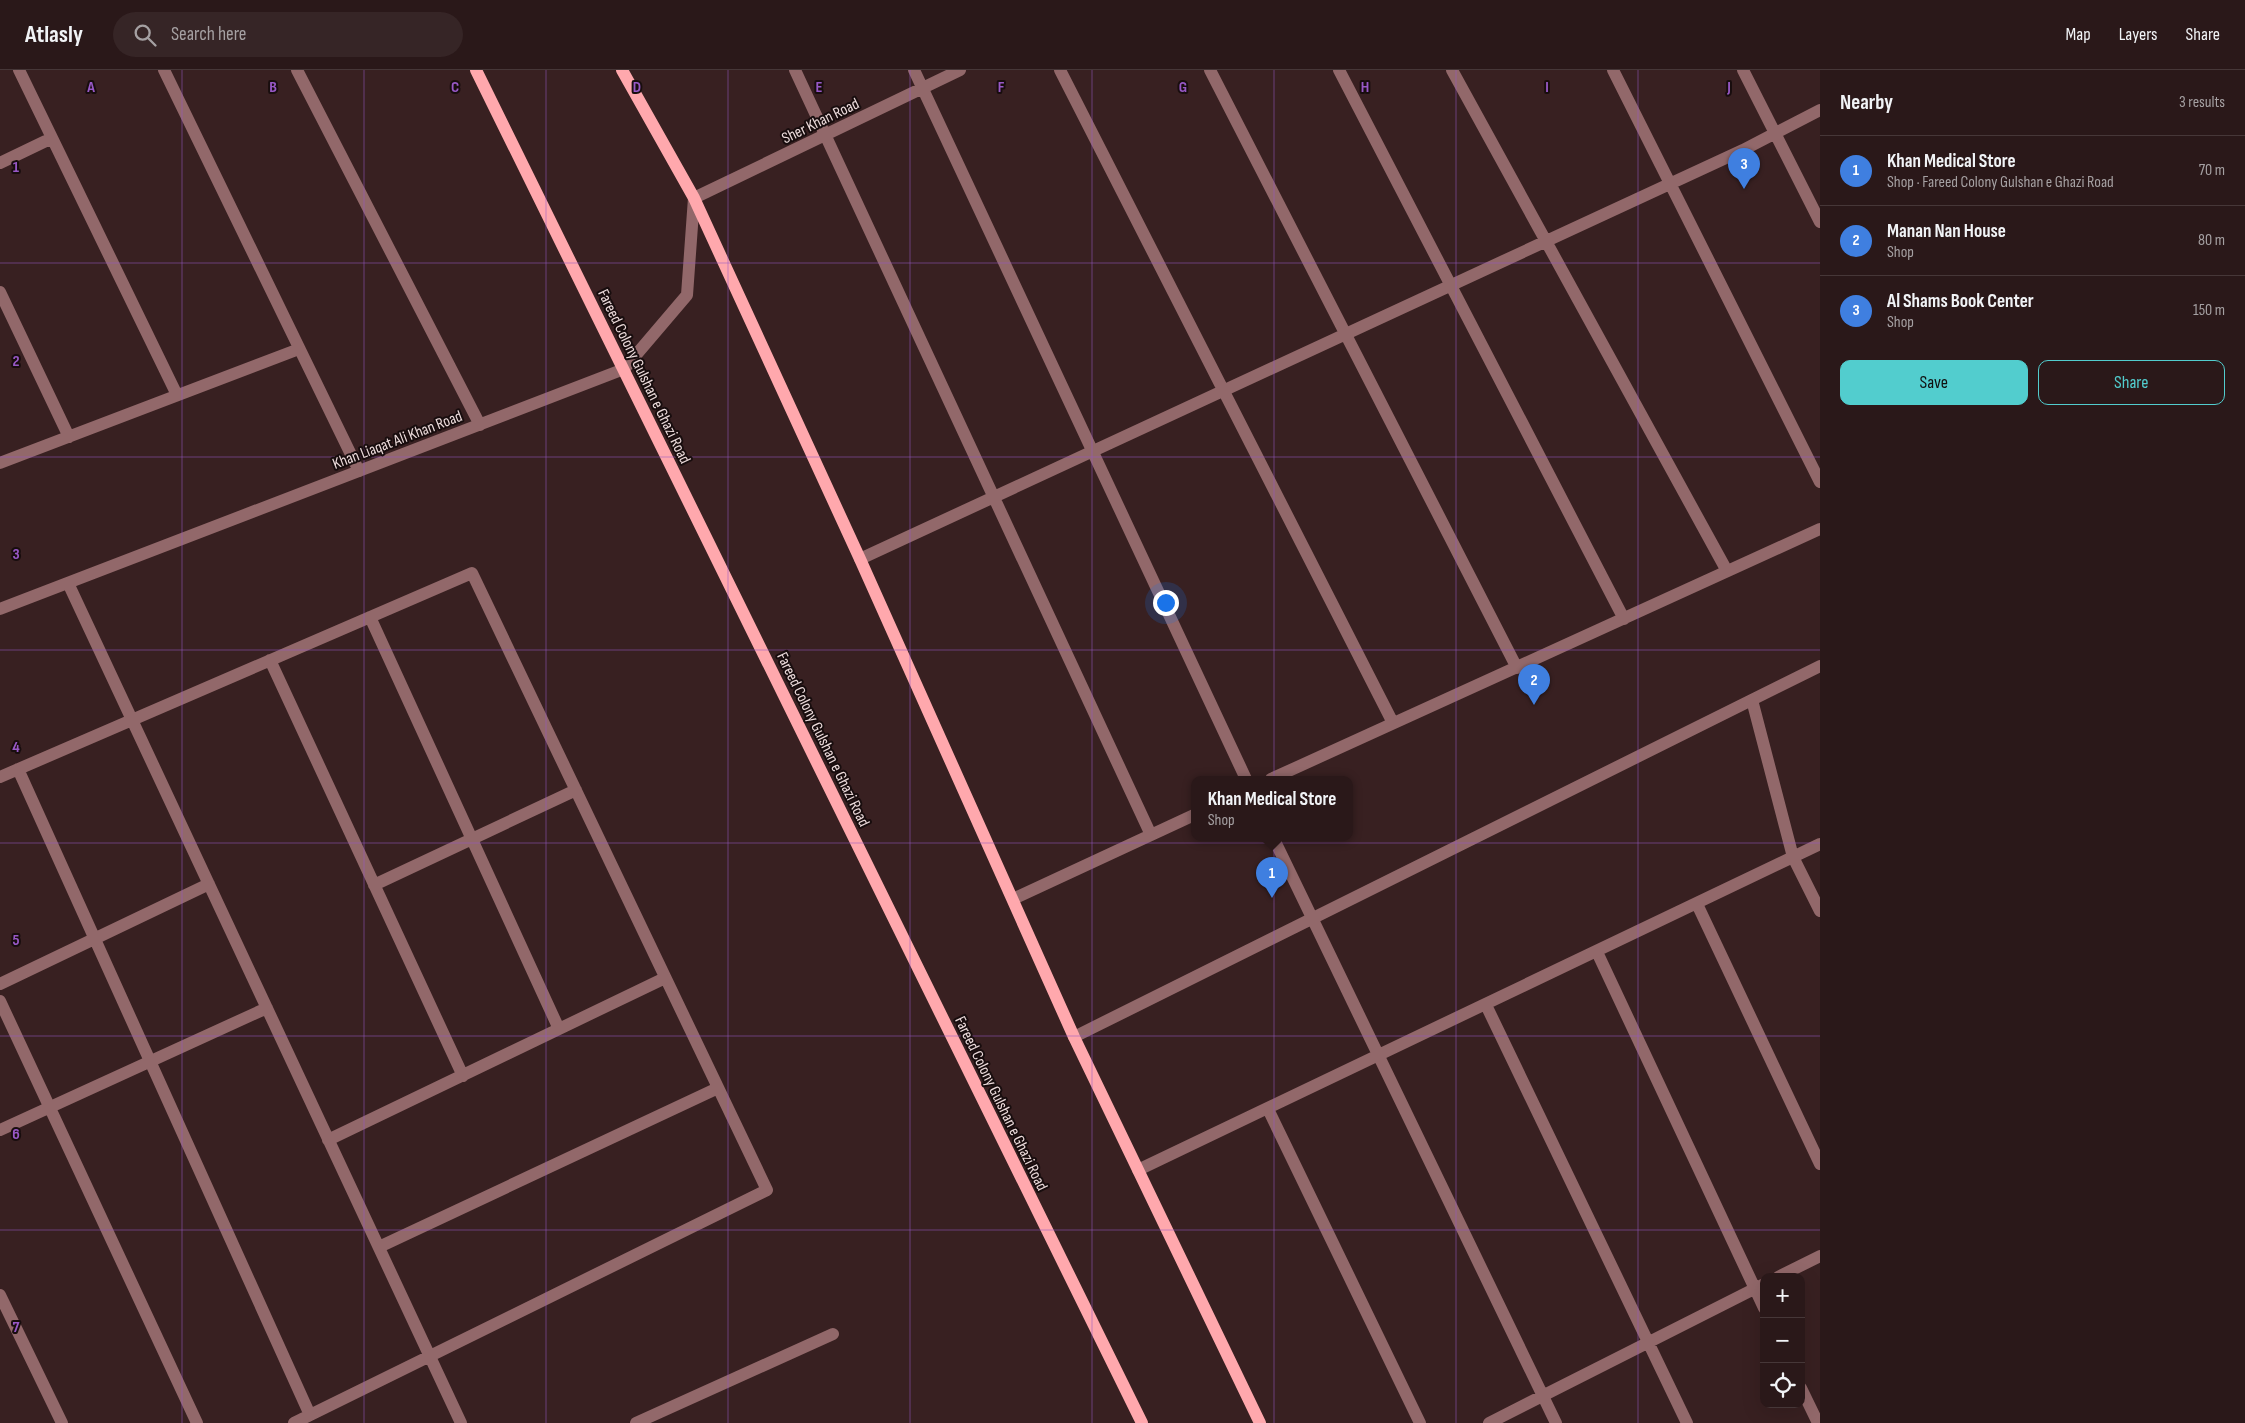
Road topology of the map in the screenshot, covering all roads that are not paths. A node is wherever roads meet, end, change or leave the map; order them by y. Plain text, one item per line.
1 (19, 70) edge
2 (164, 70) edge
3 (298, 70) edge
4 (476, 70) edge
5 (622, 70) edge
6 (795, 70) edge
7 (914, 70) edge
8 (960, 70) edge
9 (1060, 70) edge
10 (1210, 70) edge
11 (1339, 70) edge
12 (1452, 70) edge
13 (1613, 70) edge
14 (1743, 70) edge
15 (923, 88) junction
16 (1820, 110) edge
17 (1775, 133) junction
18 (825, 136) junction
19 (52, 138) junction
20 (0, 163) edge
21 (1671, 184) junction
22 (694, 198) junction
23 (1820, 222) edge
24 (1546, 241) junction
25 (1451, 286) junction
26 (0, 292) edge
27 (1346, 334) junction
28 (300, 349) junction
29 (624, 369) junction
30 (1223, 391) junction
31 (177, 395) junction
32 (480, 425) junction
33 (69, 437) junction
34 (1093, 451) junction
35 (0, 463) edge
36 (359, 471) junction
37 (1820, 482) edge
38 (993, 497) junction
39 (1820, 529) edge
40 (860, 559) junction
41 (1727, 571) junction
42 (68, 583) junction
43 (0, 609) edge
44 (370, 617) junction
45 (1624, 619) junction
46 (270, 660) junction
47 (1820, 666) edge
48 (1516, 668) junction
49 (1752, 700) junction
50 (132, 720) junction
51 (1393, 723) junction
52 (18, 769) junction
53 (0, 776) edge
54 (1245, 776) edge
55 (1278, 776) edge
56 (576, 790) junction
57 (1191, 816) edge
58 (1151, 835) junction
59 (472, 839) junction
60 (1275, 841) edge
61 (1820, 844) edge
62 (1793, 857) junction
63 (209, 884) junction
64 (374, 885) junction
65 (1013, 899) junction
66 (1697, 904) junction
67 (1820, 911) edge
68 (1312, 918) junction
69 (94, 939) junction
70 (1597, 952) junction
71 (665, 978) junction
72 (0, 984) edge
73 (0, 1001) edge
74 (1486, 1005) junction
75 (267, 1008) junction
76 (559, 1029) junction
77 (1074, 1037) junction
78 (1379, 1057) junction
79 (150, 1061) junction
80 (463, 1076) junction
81 (718, 1088) junction
82 (50, 1107) junction
83 (1268, 1109) junction
84 (0, 1130) edge
85 (328, 1140) junction
86 (1820, 1164) edge
87 (1138, 1170) junction
88 (379, 1247) junction
89 (1820, 1256) edge
90 (1786, 1273) edge
91 (1759, 1287) edge
92 (0, 1295) edge
93 (833, 1334) dead end
94 (1648, 1342) junction
95 (430, 1356) junction
96 (1543, 1396) junction
97 (1805, 1396) edge
98 (310, 1415) junction
99 (62, 1423) edge
100 (197, 1423) edge
101 (294, 1423) edge
102 (461, 1423) edge
103 (636, 1423) edge
104 (1142, 1423) edge
105 (1260, 1423) edge
106 (1420, 1423) edge
107 (1489, 1423) edge
108 (1556, 1423) edge
109 (1687, 1423) edge
110 (1818, 1423) edge

1 - 19 street
2 - 28 street
3 - 32 street
4 - 29 main road, Fareed Colony Gulshan e Ghazi Road
5 - 22 main road
6 - 18 street
7 - 15 street
8 - 15 street, Sher Khan Road
9 - 30 street
10 - 27 street
11 - 25 street
12 - 24 street
13 - 21 street
14 - 17 street
15 - 18 street, Sher Khan Road
15 - 34 street
16 - 17 street
17 - 21 street
17 - 23 street
18 - 22 street, Sher Khan Road
18 - 38 street
19 - 20 street
19 - 31 street
21 - 24 street
21 - 37 street
22 - 29 street, Khan Liaqat Ali Khan Road
22 - 40 main road
24 - 25 street
24 - 41 street
25 - 27 street
25 - 45 street
26 - 33 street
27 - 30 street
27 - 48 street
28 - 31 street
28 - 36 street
29 - 32 street, Khan Liaqat Ali Khan Road
29 - 104 main road, Fareed Colony Gulshan e Ghazi Road
30 - 34 street
30 - 51 street
31 - 33 street
32 - 36 street, Khan Liaqat Ali Khan Road
33 - 35 street
34 - 38 street
34 - 54 street
36 - 42 street, Khan Liaqat Ali Khan Road
38 - 40 street
38 - 58 street
39 - 41 street
40 - 65 main road
41 - 45 street
42 - 43 street, Khan Liaqat Ali Khan Road
42 - 50 street
44 - 46 street
44 - 56 street
44 - 59 street
45 - 48 street
46 - 50 street
46 - 64 street
47 - 49 street
48 - 51 street
49 - 62 street
49 - 68 street
50 - 52 street
50 - 63 street
51 - 55 street
52 - 53 street
52 - 69 street
56 - 59 street
56 - 71 street
57 - 58 street
58 - 65 street
59 - 64 street
59 - 76 street
60 - 68 street
61 - 62 street
62 - 66 street
62 - 67 street
63 - 69 street
63 - 75 street
64 - 80 street
65 - 77 main road
66 - 70 street
66 - 86 street
68 - 77 street
68 - 78 street
69 - 72 street
69 - 79 street
70 - 74 street
70 - 91 street
71 - 76 street
71 - 81 street
73 - 82 street
74 - 78 street
74 - 94 street
75 - 79 street
75 - 85 street
76 - 80 street
77 - 87 main road
78 - 83 street
78 - 96 street
79 - 82 street
79 - 98 street
80 - 85 street
81 - 88 street
81 - 95 street
82 - 84 street
82 - 100 street
83 - 87 street
83 - 106 street
85 - 88 street
87 - 105 main road
88 - 95 street
89 - 90 street
91 - 94 street
92 - 99 street
93 - 103 street
94 - 96 street
94 - 109 street
95 - 98 street
95 - 102 street
96 - 107 street
96 - 108 street
97 - 110 street
98 - 101 street

